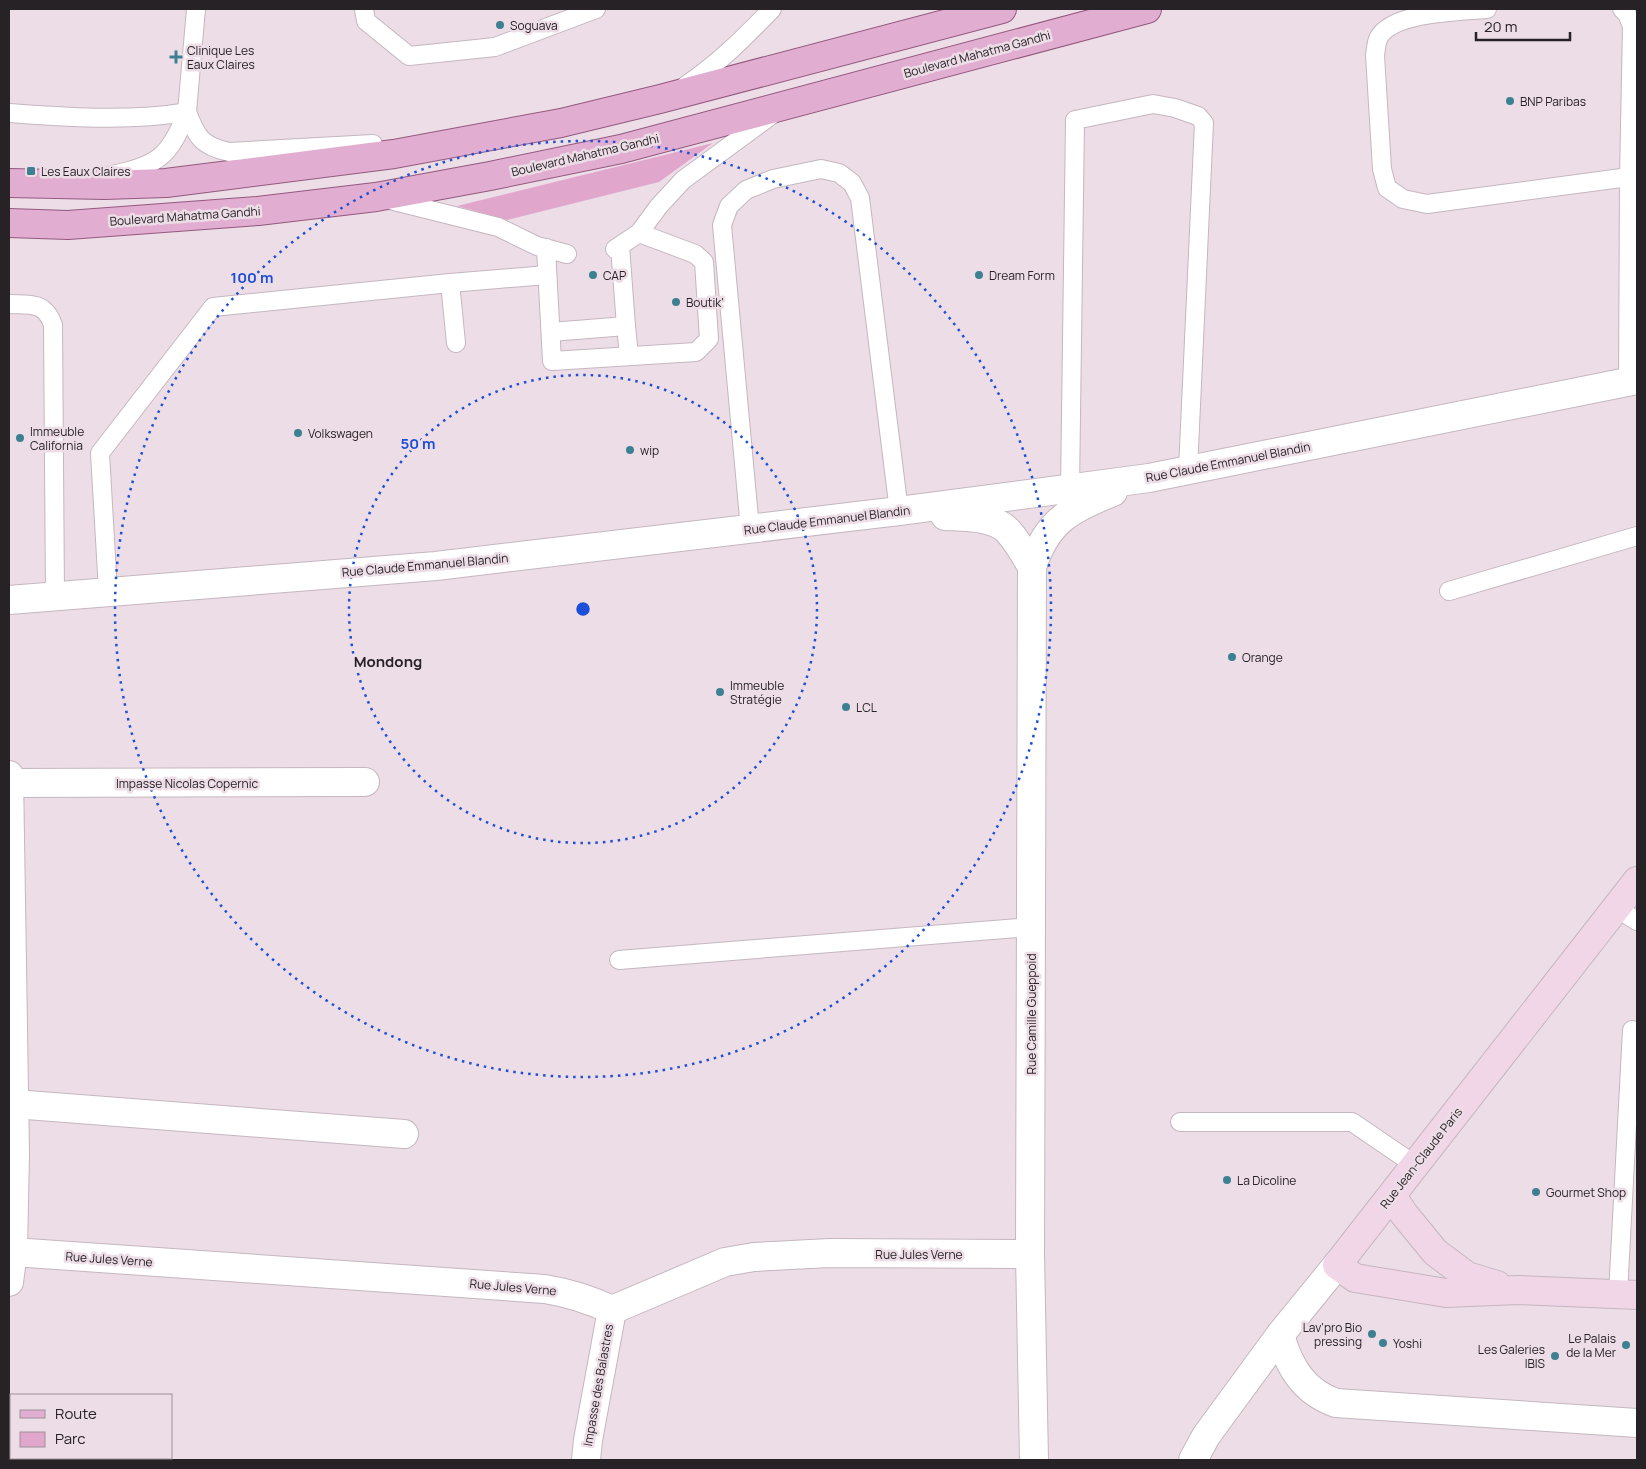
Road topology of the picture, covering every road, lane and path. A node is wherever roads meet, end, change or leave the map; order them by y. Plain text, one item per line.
1 (196, 9) edge
2 (364, 9) edge
3 (596, 9) edge
4 (772, 9) edge
5 (1002, 9) edge
6 (1147, 9) edge
7 (1487, 9) edge
8 (1622, 9) edge
9 (672, 95) junction
10 (786, 104) junction
11 (187, 112) junction
12 (9, 113) edge
13 (476, 139) junction
14 (1629, 176) junction
15 (9, 183) edge
16 (376, 197) junction
17 (9, 223) edge
18 (639, 233) junction
19 (546, 248) junction
20 (567, 254) dead end
21 (547, 275) junction
22 (450, 283) junction
23 (9, 304) edge
24 (626, 326) junction
25 (550, 332) junction
26 (456, 343) dead end
27 (629, 356) junction
28 (1633, 382) edge
29 (1188, 470) junction
30 (1149, 478) junction
31 (1070, 489) junction
32 (899, 511) junction
33 (750, 529) junction
34 (1637, 536) edge
35 (1032, 568) junction
36 (108, 591) junction
37 (1450, 591) dead end
38 (55, 596) junction
39 (9, 600) edge
40 (9, 775) edge
41 (365, 782) dead end
42 (9, 783) edge
43 (1637, 881) edge
44 (1627, 914) edge
45 (1031, 927) junction
46 (618, 960) dead end
47 (1632, 1030) dead end
48 (14, 1104) junction
49 (1180, 1122) dead end
50 (404, 1134) dead end
51 (1416, 1165) junction
52 (1392, 1196) junction
53 (13, 1252) junction
54 (1030, 1254) junction
55 (1337, 1265) junction
56 (9, 1282) edge
57 (1518, 1290) junction
58 (1628, 1295) edge
59 (612, 1310) junction
60 (1280, 1335) junction
61 (1637, 1423) edge
62 (1206, 1436) junction
63 (586, 1460) edge
64 (1034, 1460) edge
65 (1181, 1460) edge
66 (1193, 1460) edge

1 - 11 lane
2 - 3 lane
4 - 9 lane
5 - 9 main road
6 - 10 main road, Boulevard Mahatma Gandhi
7 - 14 lane
8 - 14 lane
9 - 13 main road
10 - 16 main road, Boulevard Mahatma Gandhi
10 - 18 lane
11 - 12 lane
11 - 13 lane
11 - 15 lane
13 - 15 main road
14 - 28 lane
16 - 17 main road, Boulevard Mahatma Gandhi
16 - 19 lane
18 - 24 lane
18 - 27 lane
19 - 20 lane
19 - 21 lane
21 - 22 lane
21 - 25 lane
22 - 26 lane
22 - 36 lane
23 - 38 lane
24 - 25 lane
24 - 27 lane
25 - 27 lane
28 - 29 street, Rue Claude Emmanuel Blandin
29 - 30 street, Rue Claude Emmanuel Blandin
29 - 31 lane
30 - 31 street, Rue Claude Emmanuel Blandin
30 - 35 street, Rue Camille Gueppoid
31 - 32 street, Rue Claude Emmanuel Blandin
32 - 33 street, Rue Claude Emmanuel Blandin
32 - 33 lane
32 - 35 street
33 - 36 street, Rue Claude Emmanuel Blandin
34 - 37 lane
35 - 45 street, Rue Camille Gueppoid
36 - 38 street, Rue Claude Emmanuel Blandin
38 - 39 street, Rue Claude Emmanuel Blandin
40 - 42 street
41 - 42 street, Impasse Nicolas Copernic
42 - 48 street
43 - 44 street, Rue Jean-Claude Paris
44 - 51 street, Rue Jean-Claude Paris
45 - 46 lane
45 - 54 street, Rue Camille Gueppoid
47 - 58 lane
48 - 50 street
48 - 53 street
49 - 51 lane
51 - 52 street, Rue Jean-Claude Paris
52 - 55 street, Rue Jean-Claude Paris
52 - 57 street
53 - 56 street
53 - 59 street, Rue Jules Verne
54 - 59 street, Rue Jules Verne
54 - 64 street, Rue Camille Gueppoid
55 - 57 street
55 - 60 street, Rue Jean-Claude Paris
57 - 58 street
59 - 63 street, Impasse des Balastres
60 - 61 street
60 - 62 street, Rue Jean-Claude Paris
62 - 65 street, Rue Jean-Claude Paris
62 - 66 street, Rue Jean-Claude Paris

